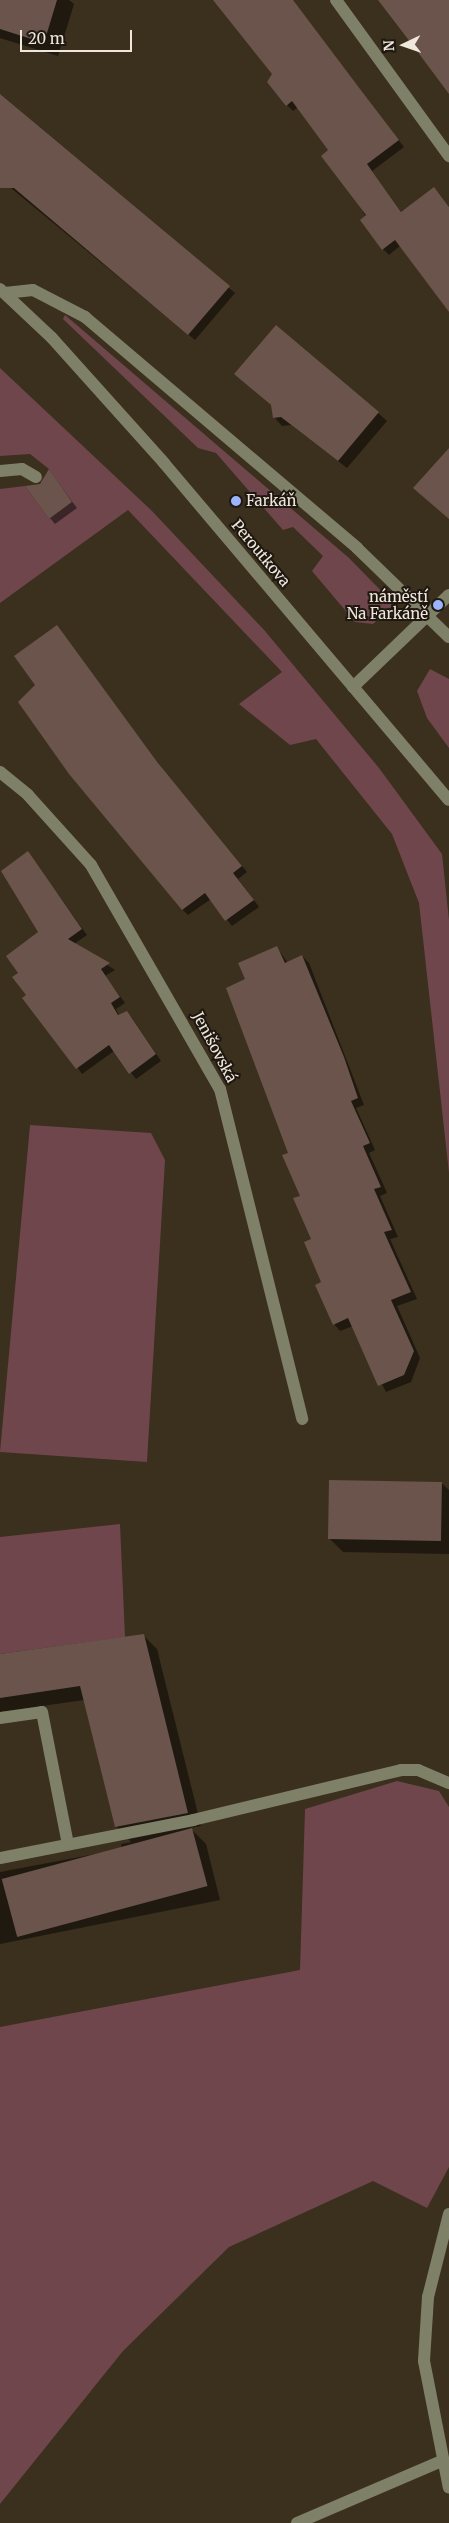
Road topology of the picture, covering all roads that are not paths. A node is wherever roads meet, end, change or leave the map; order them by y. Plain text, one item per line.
1 (336, 0) edge
2 (449, 156) edge
3 (2, 291) edge
4 (0, 471) edge
5 (36, 478) dead end
6 (449, 595) edge
7 (428, 619) junction
8 (449, 637) edge
9 (353, 687) junction
10 (0, 772) edge
11 (449, 800) edge
12 (302, 1419) dead end
13 (0, 1718) edge
14 (449, 1783) edge
15 (68, 1844) junction
16 (0, 1858) edge
17 (449, 2214) edge
18 (442, 2461) junction
19 (449, 2488) edge
20 (297, 2523) edge

1 - 2 street
3 - 7 street
3 - 9 street, Peroutkova
4 - 5 street
6 - 7 street
7 - 8 street
7 - 9 street
9 - 11 street, Peroutkova
10 - 12 street, Jenišovská
13 - 15 street
14 - 15 street
15 - 16 street
17 - 18 street
18 - 19 street
18 - 20 street

